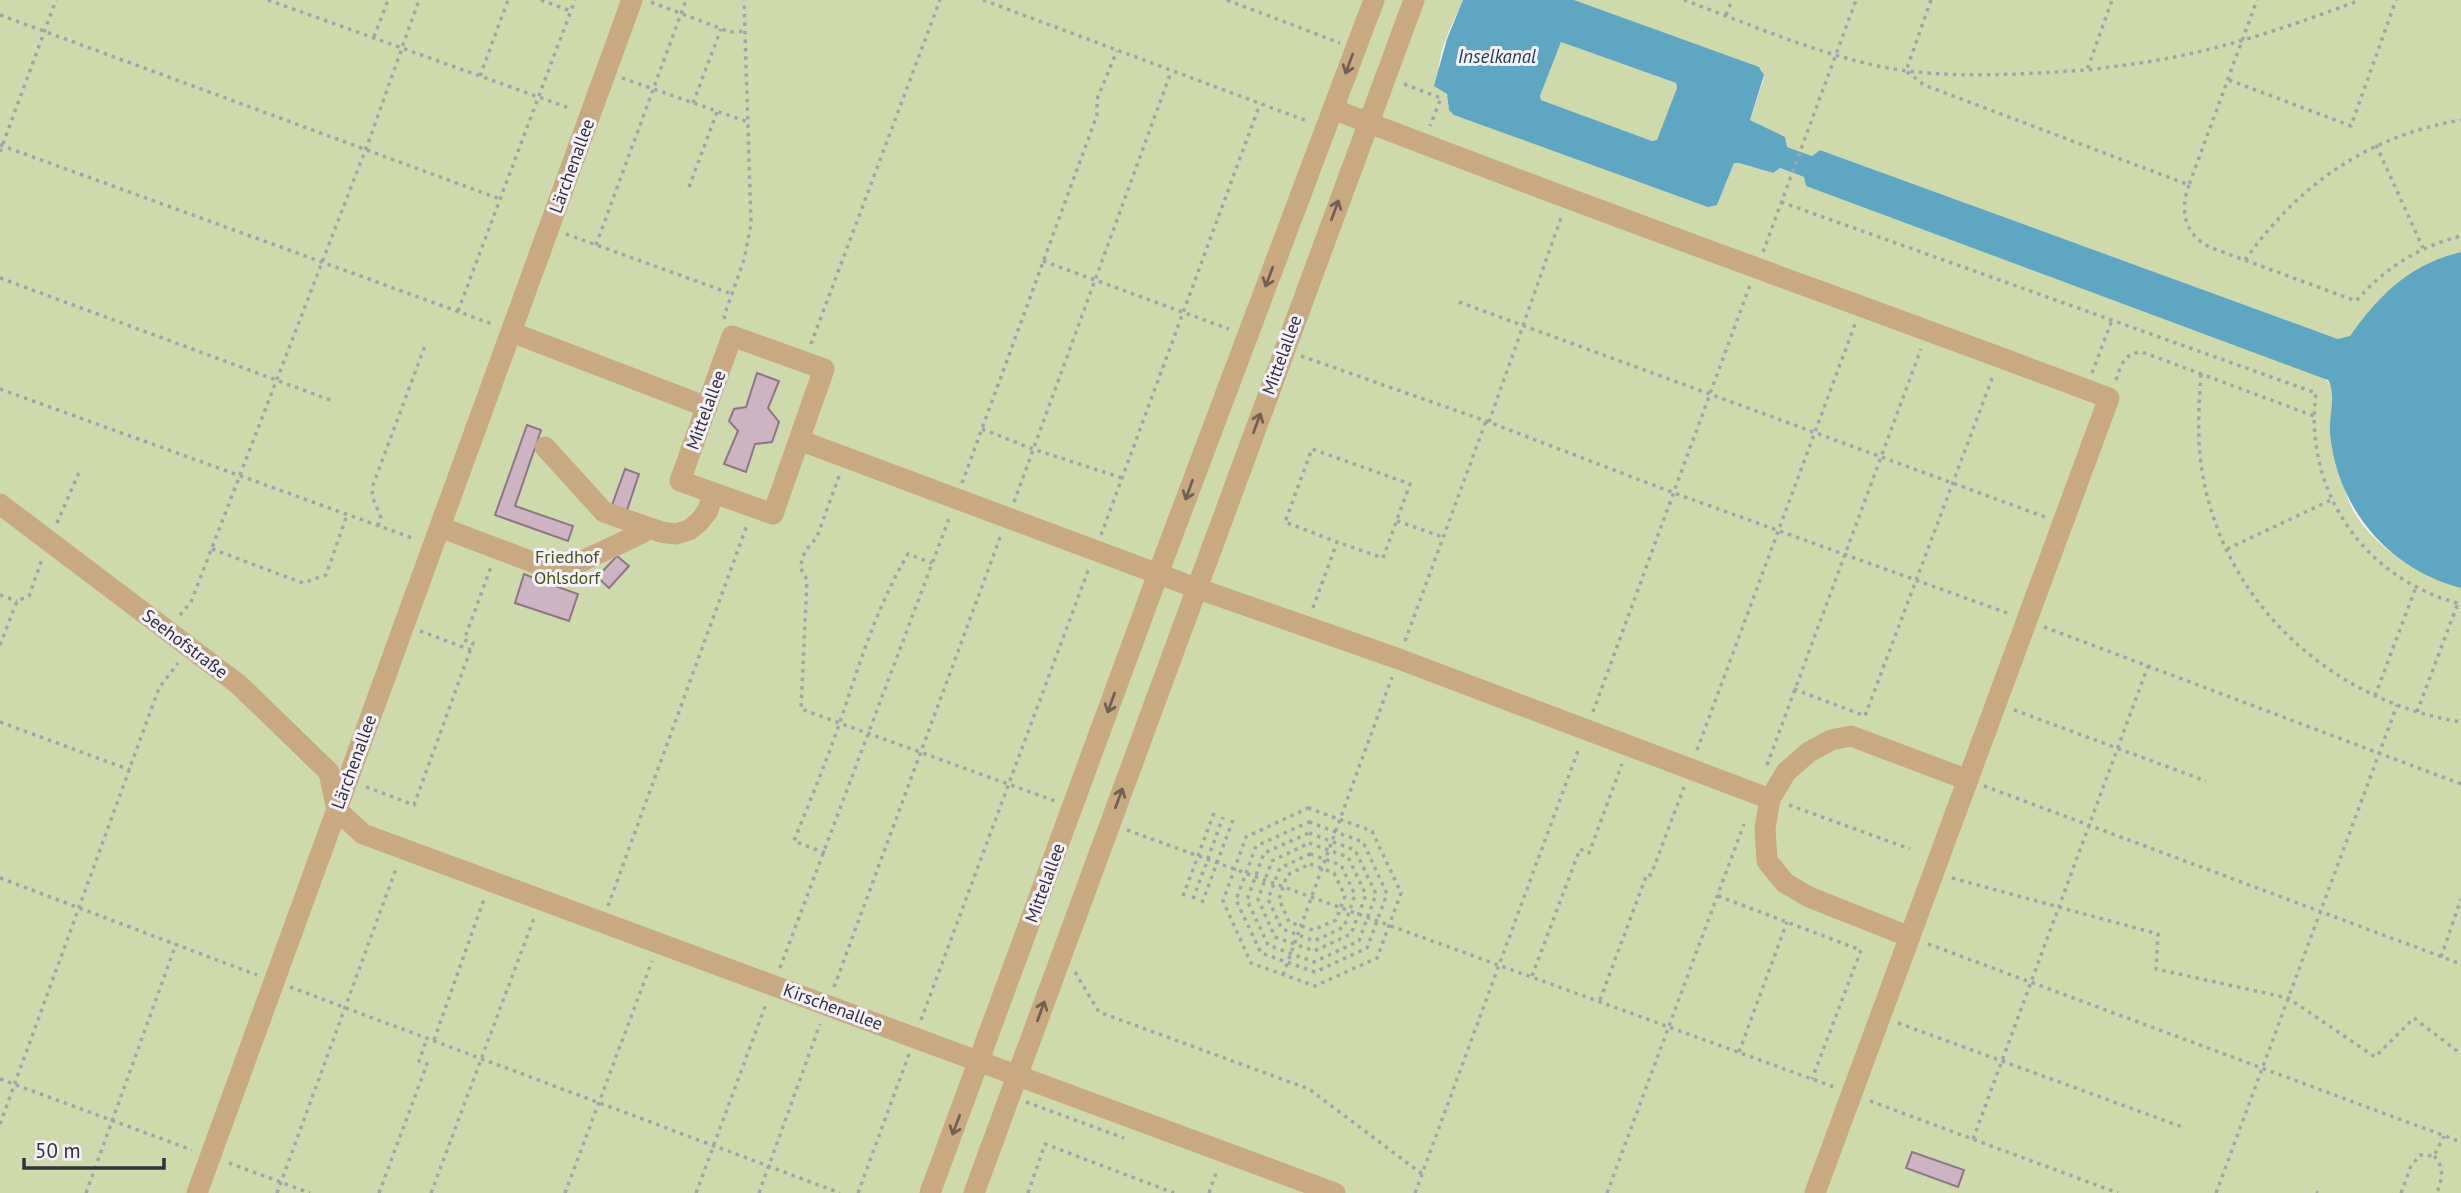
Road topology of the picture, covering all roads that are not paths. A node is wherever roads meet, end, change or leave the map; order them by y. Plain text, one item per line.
1 (632, 0) edge
2 (1374, 0) edge
3 (1414, 0) edge
4 (1329, 119) junction
5 (1367, 122) junction
6 (511, 331) junction
7 (706, 407) junction
8 (799, 440) junction
9 (545, 447) dead end
10 (714, 493) junction
11 (0, 504) edge
12 (644, 527) junction
13 (437, 536) junction
14 (1158, 573) junction
15 (1196, 588) junction
16 (1968, 780) junction
17 (1770, 799) junction
18 (337, 810) junction
19 (1910, 937) junction
20 (980, 1062) junction
21 (1017, 1075) junction
22 (197, 1193) edge
23 (930, 1193) edge
24 (974, 1193) edge
25 (1335, 1193) edge
26 (1815, 1193) edge

1 - 6 street, Lärchenallee
2 -> 4 street, Mittelallee
3 - 5 street, Mittelallee
4 - 5 street
4 -> 14 street, Mittelallee
15 -> 5 street, Mittelallee
5 - 16 street
6 - 7 street
6 - 13 street, Lärchenallee
7 - 8 street, Mittelallee
7 - 10 street, Mittelallee
8 - 10 street, Mittelallee
8 - 14 street
9 - 12 street
10 - 12 street
11 - 18 street, Seehofstraße
12 - 13 street
13 - 18 street, Lärchenallee
14 - 15 street
14 -> 20 street, Mittelallee
15 - 17 street
21 -> 15 street, Mittelallee
16 - 17 street
16 - 19 street
17 - 19 street
18 - 20 street, Kirschenallee
18 - 22 street, Lärchenallee
19 - 26 street
20 - 21 street, Kirschenallee
20 -> 23 street, Mittelallee
21 - 24 street, Mittelallee
21 - 25 street, Kirschenallee

